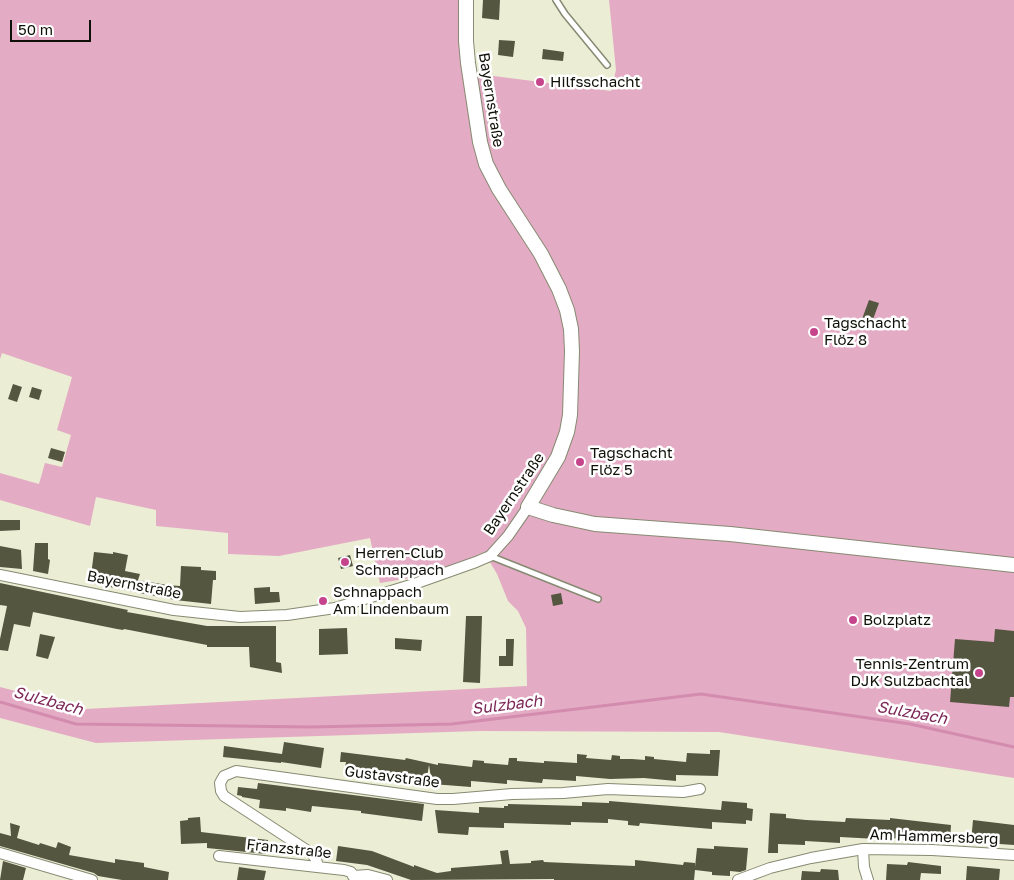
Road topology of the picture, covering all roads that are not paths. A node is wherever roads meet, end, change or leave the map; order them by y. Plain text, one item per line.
1 (466, 0) edge
2 (556, 0) edge
3 (607, 65) dead end
4 (528, 507) junction
5 (490, 556) junction
6 (1014, 565) edge
7 (0, 575) edge
8 (598, 599) dead end
9 (700, 789) dead end
10 (863, 850) junction
11 (0, 853) edge
12 (1014, 855) edge
13 (219, 856) dead end
14 (318, 867) junction
15 (77, 878) edge
16 (352, 878) edge
17 (92, 880) edge
18 (387, 880) edge
19 (738, 880) edge
20 (868, 880) edge

1 - 4 street, Bayernstraße
2 - 3 lane
4 - 5 street, Bayernstraße
4 - 6 street
5 - 7 street, Bayernstraße
5 - 8 lane
9 - 14 street, Gustavstraße
10 - 12 street, Am Hammersberg
10 - 19 street, Am Hammersberg
10 - 20 street
11 - 15 street
13 - 14 street, Franzstraße
14 - 16 street, Franzstraße
15 - 17 street
16 - 18 street, Franzstraße

